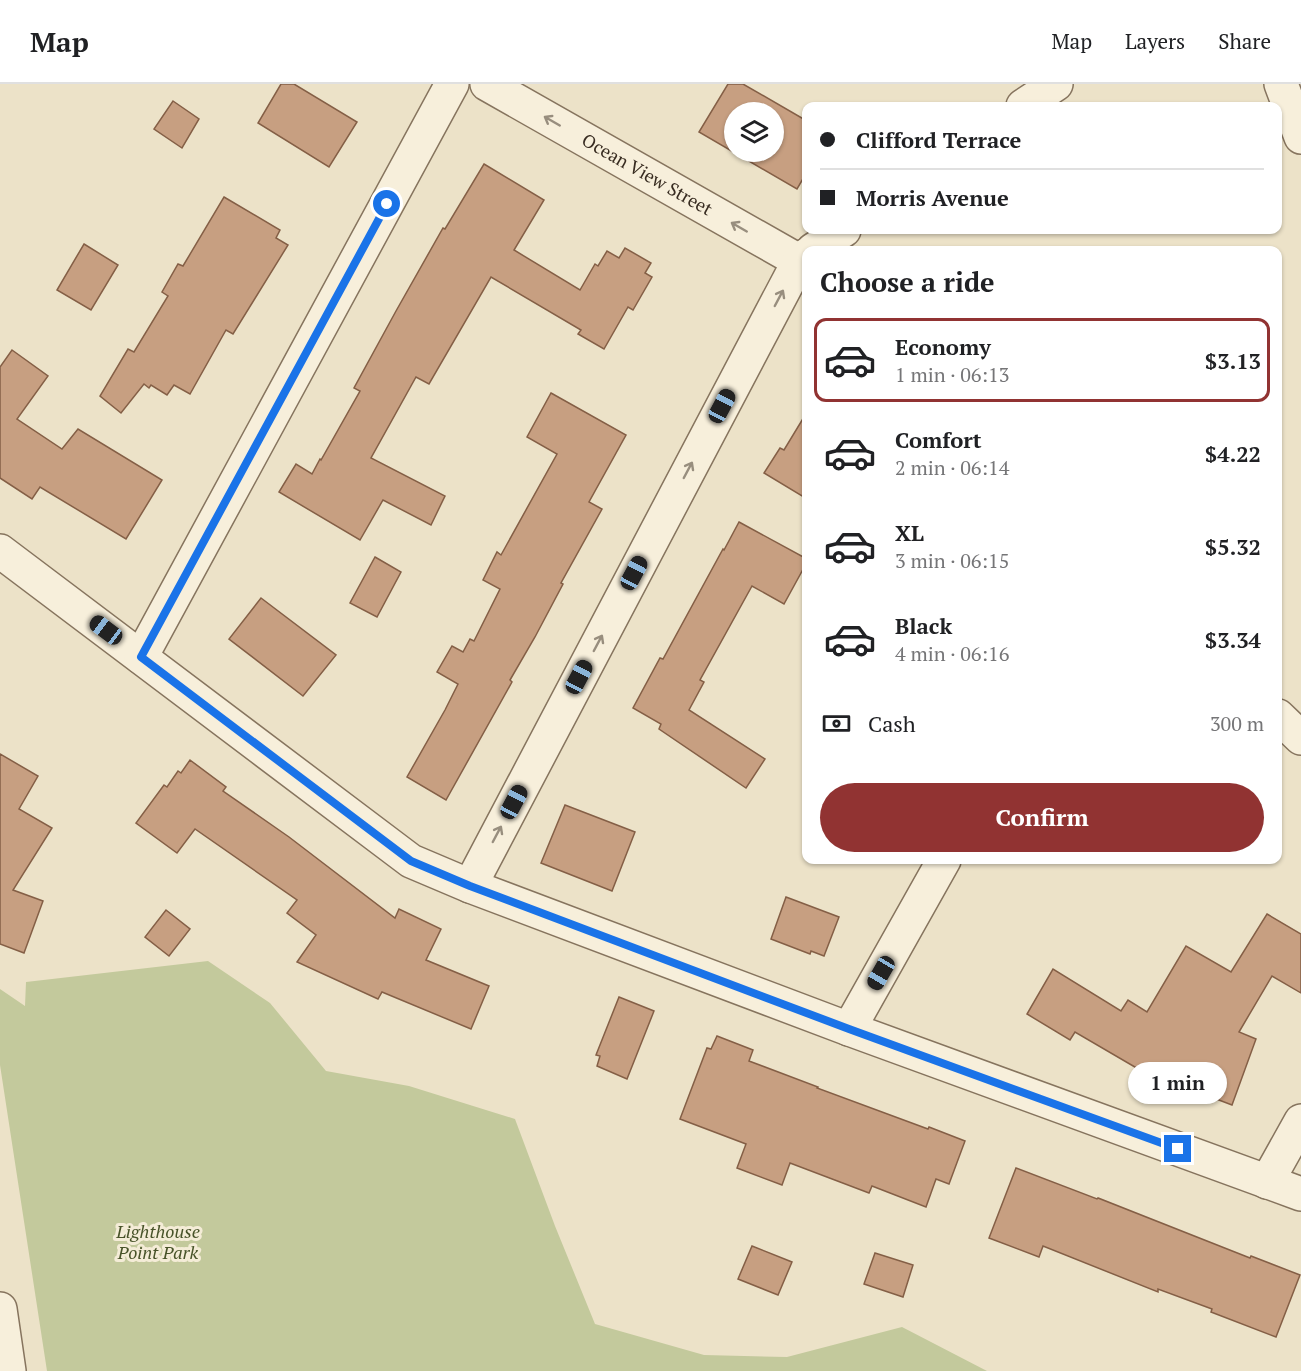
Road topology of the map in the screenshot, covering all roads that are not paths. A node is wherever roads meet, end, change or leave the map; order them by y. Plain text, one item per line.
1 (452, 84) edge
2 (487, 84) edge
3 (1056, 84) edge
4 (1281, 84) edge
5 (1029, 102) edge
6 (1301, 137) edge
7 (839, 234) edge
8 (823, 246) edge
9 (802, 257) edge
10 (802, 266) edge
11 (0, 551) edge
12 (141, 657) junction
13 (1282, 720) edge
14 (1301, 738) edge
15 (942, 864) edge
16 (470, 886) junction
17 (849, 1029) junction
18 (1301, 1121) edge
19 (1267, 1182) junction
20 (1301, 1194) edge
21 (0, 1309) edge
22 (9, 1371) edge

1 - 12 street
9 -> 2 street, Ocean View Street
3 - 5 street
4 - 6 street
7 - 8 street
16 -> 10 street
11 - 12 street
12 - 16 street
13 - 14 street
15 - 17 street
16 - 17 street
17 - 19 street
18 - 19 street
19 - 20 street
21 - 22 street

